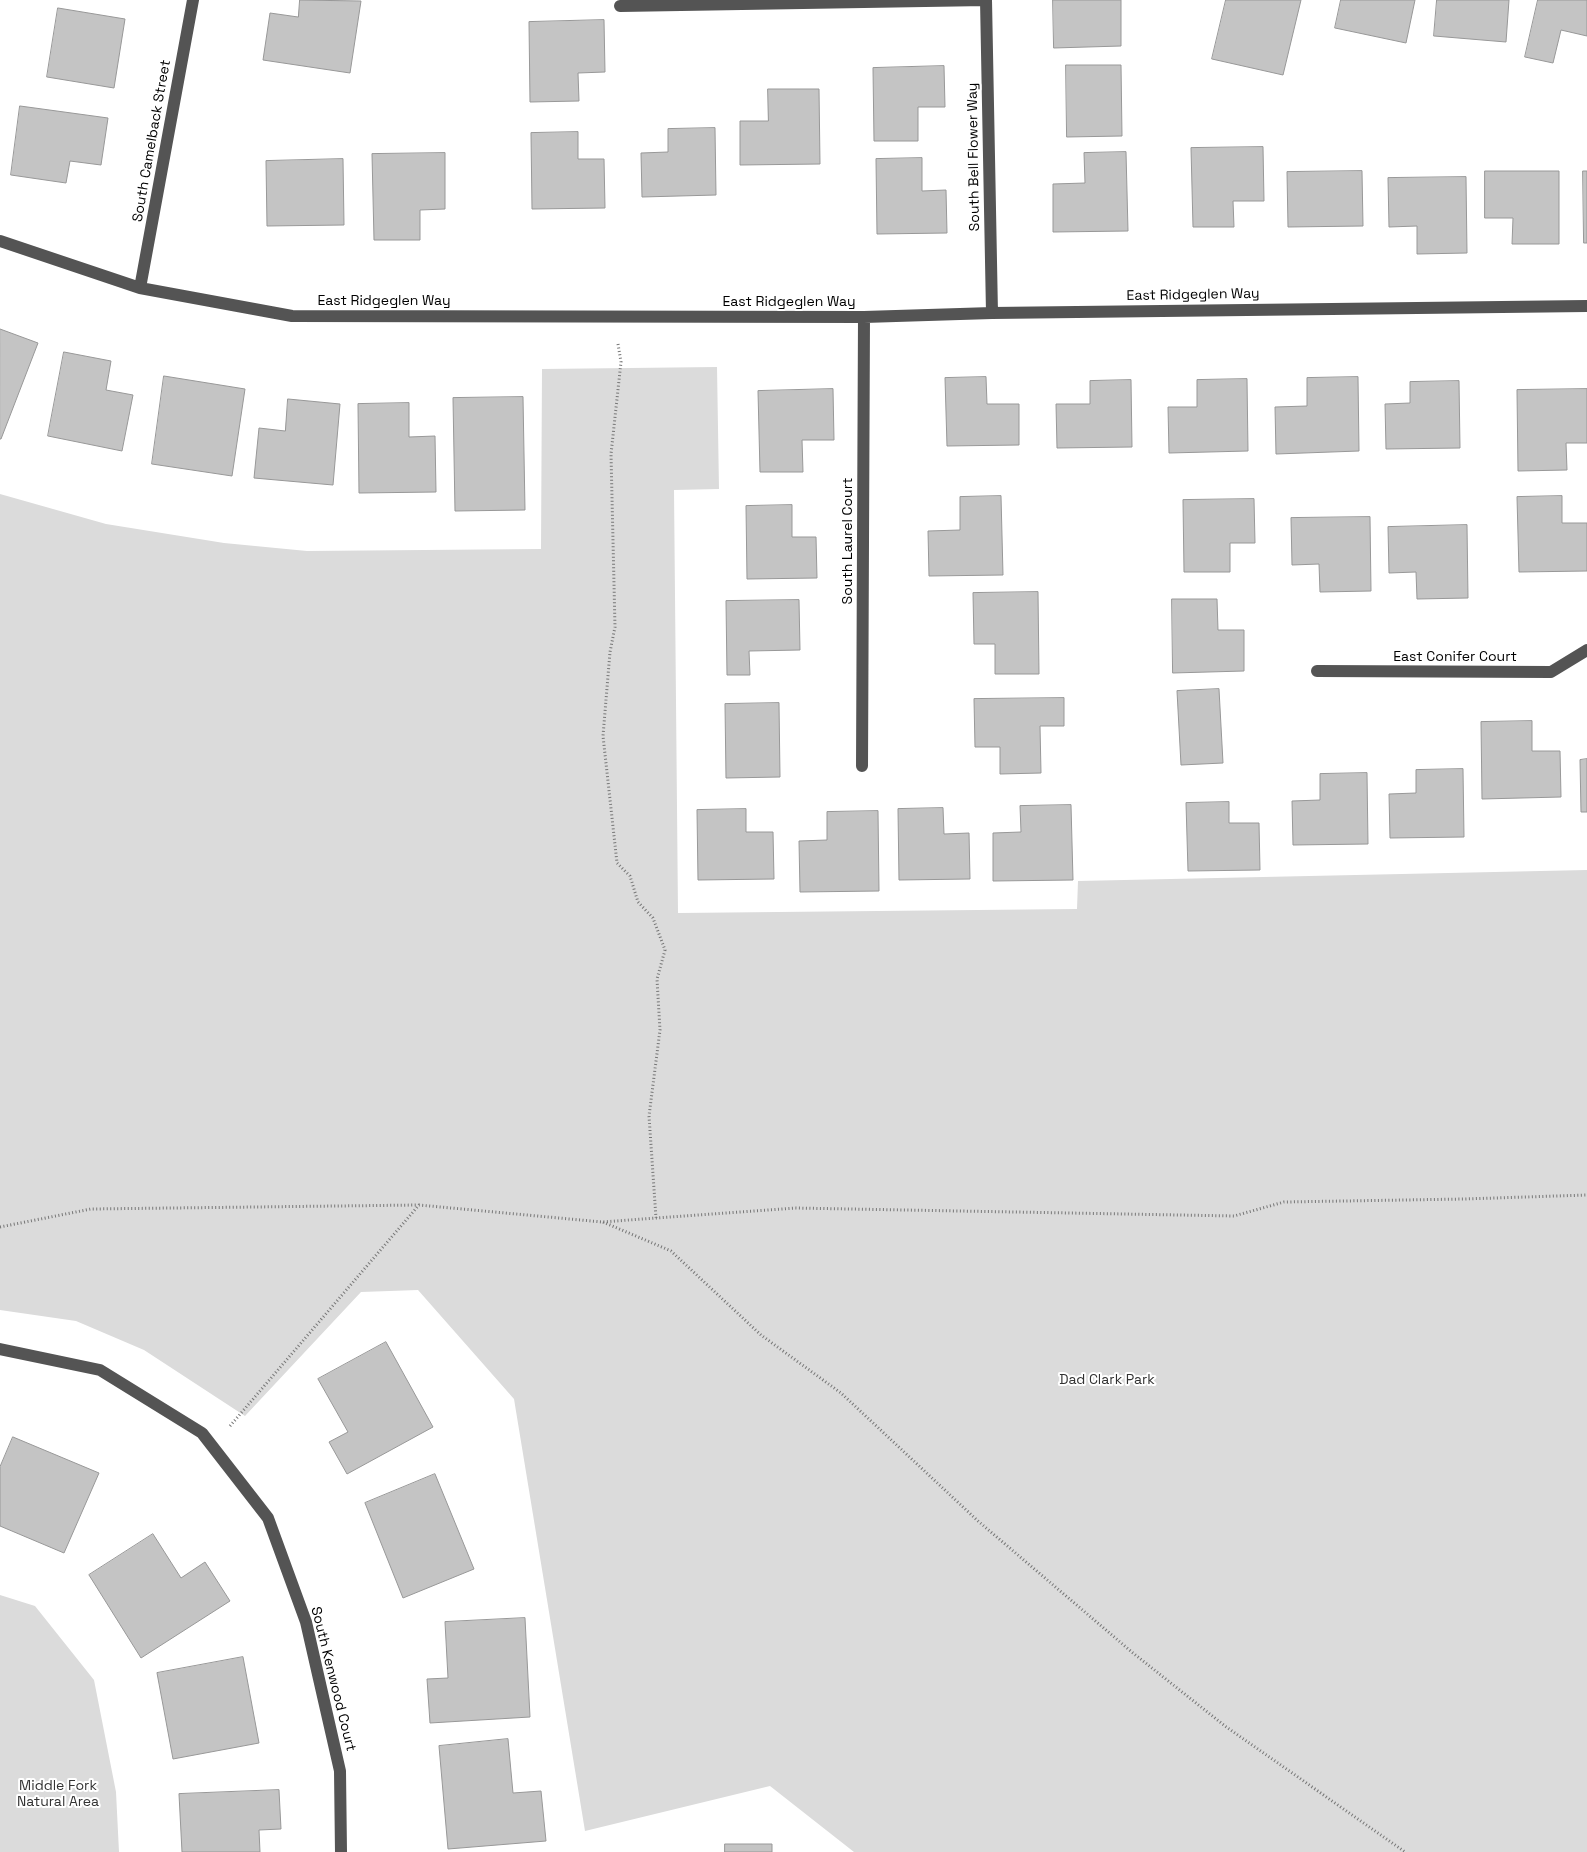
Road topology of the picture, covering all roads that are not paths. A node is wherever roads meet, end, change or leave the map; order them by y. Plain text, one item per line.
1 (193, 0) edge
2 (986, 0) edge
3 (620, 6) dead end
4 (0, 241) edge
5 (140, 288) junction
6 (1587, 306) edge
7 (992, 313) junction
8 (864, 317) junction
9 (1587, 650) edge
10 (1317, 671) dead end
11 (862, 766) dead end
12 (0, 1349) edge
13 (341, 1852) edge

1 - 5 street, South Camelback Street
2 - 3 street
2 - 7 street, South Bell Flower Way
4 - 5 street, East Ridgeglen Way
5 - 8 street, East Ridgeglen Way
6 - 7 street, East Ridgeglen Way
7 - 8 street, East Ridgeglen Way
8 - 11 street, South Laurel Court
9 - 10 street, East Conifer Court
12 - 13 street, South Kenwood Court

